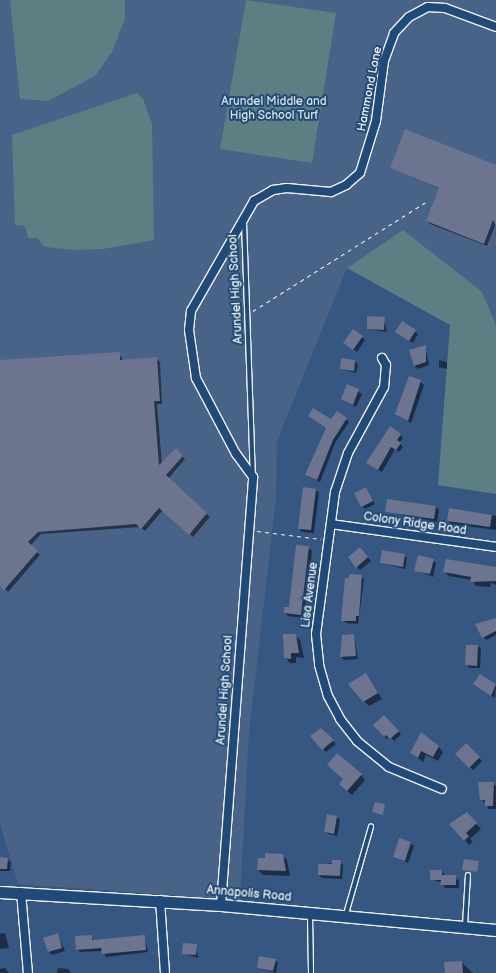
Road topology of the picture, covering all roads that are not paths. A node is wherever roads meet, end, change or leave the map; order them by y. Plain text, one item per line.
1 (496, 27) edge
2 (360, 173) joint
3 (244, 219) junction
4 (382, 358) dead end
5 (253, 477) junction
6 (331, 524) junction
7 (496, 548) edge
8 (442, 789) dead end
9 (371, 827) dead end
10 (468, 875) dead end
11 (0, 892) edge
12 (21, 892) junction
13 (160, 900) junction
14 (221, 905) junction
15 (310, 913) junction
16 (345, 916) junction
17 (465, 927) junction
18 (496, 930) edge
19 (28, 973) edge
20 (165, 973) edge
21 (311, 973) edge

1 - 2 street, Hammond Lane
2 - 3 street, Arundel High School
3 - 5 lane, Arundel High School
3 - 5 street, Arundel High School
4 - 6 street, Lisa Avenue
5 - 14 street, Arundel High School
6 - 7 street, Colony Ridge Road
6 - 8 street, Lisa Avenue
9 - 16 lane
10 - 17 lane
11 - 12 main road, Annapolis Road
12 - 13 main road, Annapolis Road
12 - 19 street
13 - 14 main road, Annapolis Road
13 - 20 street
14 - 15 main road, Annapolis Road
15 - 16 main road, Annapolis Road
15 - 21 lane
16 - 17 main road, Annapolis Road
17 - 18 main road, Annapolis Road

